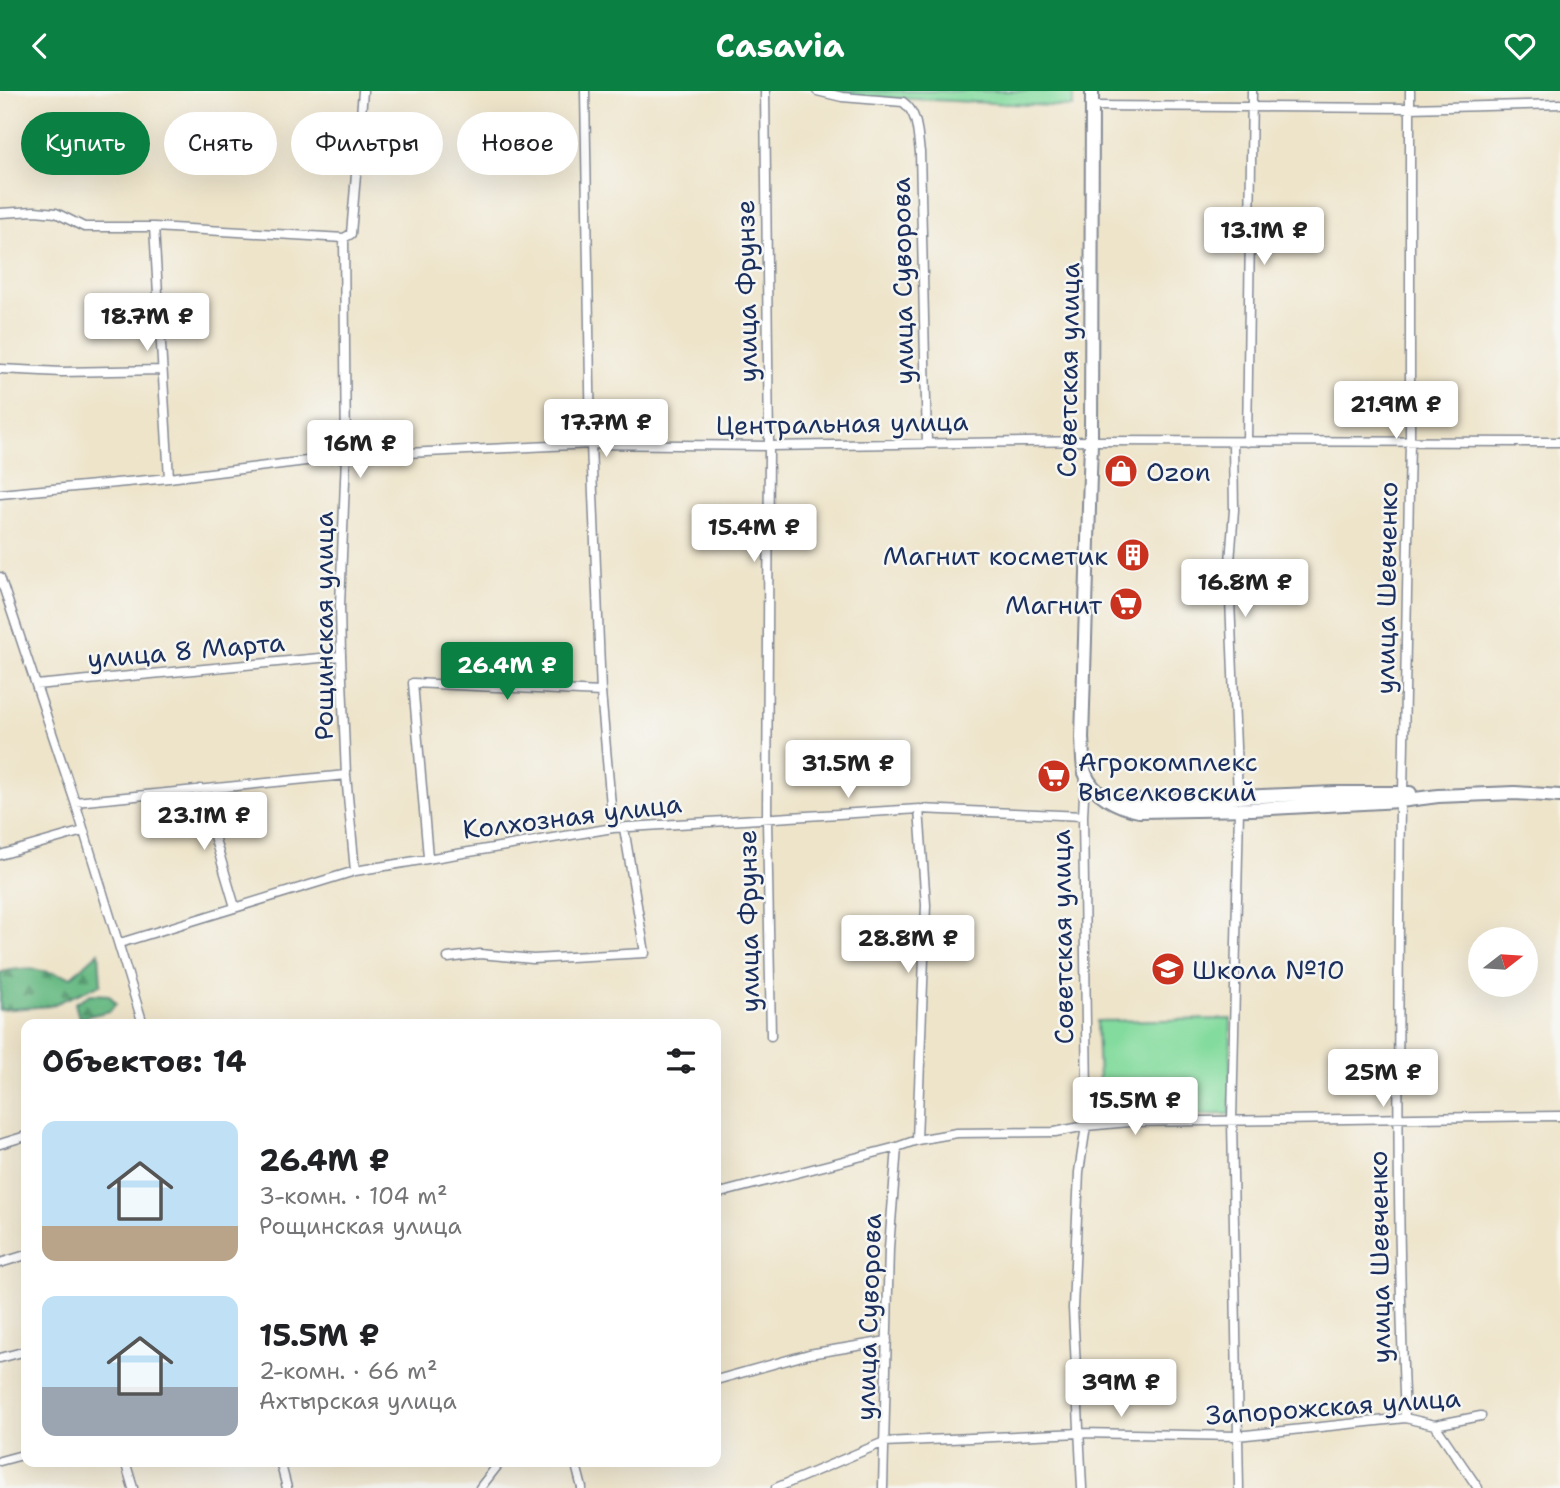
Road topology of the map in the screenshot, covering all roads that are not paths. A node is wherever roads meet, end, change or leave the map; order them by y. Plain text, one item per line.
1 (363, 91) edge
2 (585, 91) edge
3 (765, 91) edge
4 (817, 91) edge
5 (1093, 91) edge
6 (1252, 91) edge
7 (1410, 91) edge
8 (1560, 104) edge
9 (1092, 106) junction
10 (1251, 107) junction
11 (1409, 109) junction
12 (0, 213) edge
13 (154, 227) junction
14 (344, 238) junction
15 (0, 369) edge
16 (162, 370) junction
17 (1091, 442) junction
18 (1247, 442) junction
19 (1410, 442) junction
20 (1560, 442) edge
21 (927, 443) junction
22 (1233, 443) junction
23 (591, 444) junction
24 (769, 446) junction
25 (346, 456) junction
26 (169, 478) junction
27 (0, 494) edge
28 (0, 577) edge
29 (341, 656) junction
30 (36, 685) junction
31 (601, 692) junction
32 (1085, 773) junction
33 (345, 775) junction
34 (200, 789) junction
35 (1560, 796) edge
36 (1402, 797) junction
37 (75, 802) junction
38 (1239, 803) junction
39 (919, 809) junction
40 (1083, 816) junction
41 (767, 820) junction
42 (613, 828) junction
43 (624, 828) junction
44 (83, 831) junction
45 (0, 855) edge
46 (428, 857) junction
47 (355, 870) junction
48 (235, 907) junction
49 (120, 943) junction
50 (448, 958) dead end
51 (142, 1019) edge
52 (771, 1036) dead end
53 (1560, 1116) edge
54 (1397, 1118) junction
55 (1232, 1121) junction
56 (1086, 1126) junction
57 (21, 1137) edge
58 (917, 1140) junction
59 (0, 1143) edge
60 (897, 1147) junction
61 (721, 1193) edge
62 (21, 1257) edge
63 (0, 1263) edge
64 (887, 1341) junction
65 (21, 1352) edge
66 (0, 1358) edge
67 (721, 1379) edge
68 (1481, 1416) dead end
69 (1405, 1417) junction
70 (1434, 1425) junction
71 (1080, 1433) junction
72 (1237, 1436) junction
73 (884, 1442) junction
74 (21, 1455) edge
75 (0, 1461) edge
76 (127, 1467) edge
77 (282, 1467) edge
78 (496, 1467) edge
79 (577, 1467) edge
80 (133, 1488) edge
81 (287, 1488) edge
82 (480, 1488) edge
83 (582, 1488) edge
84 (776, 1488) edge
85 (883, 1488) edge
86 (1082, 1488) edge
87 (1239, 1488) edge
88 (1478, 1488) edge

1 - 14 street, Рощинская улица
2 - 23 street
3 - 24 street, улица Фрунзе
4 - 21 street, улица Суворова
5 - 9 highway, Советская улица
6 - 10 street
7 - 11 street, улица Шевченко
8 - 11 street
9 - 10 street
9 - 17 highway, Советская улица
10 - 11 street
10 - 18 street
11 - 19 street, улица Шевченко
12 - 13 street
13 - 14 street
13 - 16 street
14 - 25 street, Рощинская улица
15 - 16 street
16 - 26 street
17 - 21 street, Центральная улица
17 - 22 street, Центральная улица
17 - 32 highway, Советская улица
18 - 19 street, Центральная улица
18 - 22 street, Центральная улица
19 - 20 street, Центральная улица
19 - 36 street, улица Шевченко
21 - 24 street, Центральная улица
22 - 38 street
23 - 24 street, Центральная улица
23 - 25 street, Центральная улица
23 - 31 street
24 - 41 street, улица Фрунзе
25 - 26 street, Центральная улица
25 - 29 street, Рощинская улица
26 - 27 street, Центральная улица
28 - 30 street
29 - 30 street, улица 8 Марта
29 - 33 street, Рощинская улица
30 - 37 street
31 - 42 street
31 - 46 street
32 - 38 highway
32 - 40 street, Советская улица
33 - 34 street
33 - 47 street, Рощинская улица
34 - 37 street
34 - 48 street
35 - 36 highway
36 - 38 highway
36 - 54 street, улица Шевченко
37 - 44 street
38 - 55 street
39 - 40 street, Колхозная улица
39 - 41 street, Колхозная улица
39 - 58 street
40 - 56 street, Советская улица
41 - 43 street, Колхозная улица
41 - 52 street, улица Фрунзе
42 - 43 street, Колхозная улица
42 - 46 street, Колхозная улица
43 - 50 street
44 - 45 street
44 - 49 street
46 - 47 street, Колхозная улица
47 - 48 street, Колхозная улица
48 - 49 street, Колхозная улица
49 - 51 street
53 - 54 street
54 - 55 street
54 - 69 street, улица Шевченко
55 - 56 street
55 - 72 street
56 - 58 street
56 - 71 street, Советская улица
57 - 59 street
58 - 60 street
60 - 61 street
60 - 64 street, улица Суворова
62 - 63 street
64 - 67 street
64 - 73 street, улица Суворова
65 - 66 street
68 - 70 street, Запорожская улица
69 - 70 street, Запорожская улица
69 - 72 street, Запорожская улица
70 - 88 street
71 - 72 street, Запорожская улица
71 - 73 street, Запорожская улица
71 - 86 street, Советская улица
72 - 87 street
73 - 84 street, Запорожская улица
73 - 85 street, улица Суворова
74 - 75 street
76 - 80 street
77 - 81 street
78 - 82 street
79 - 83 street

